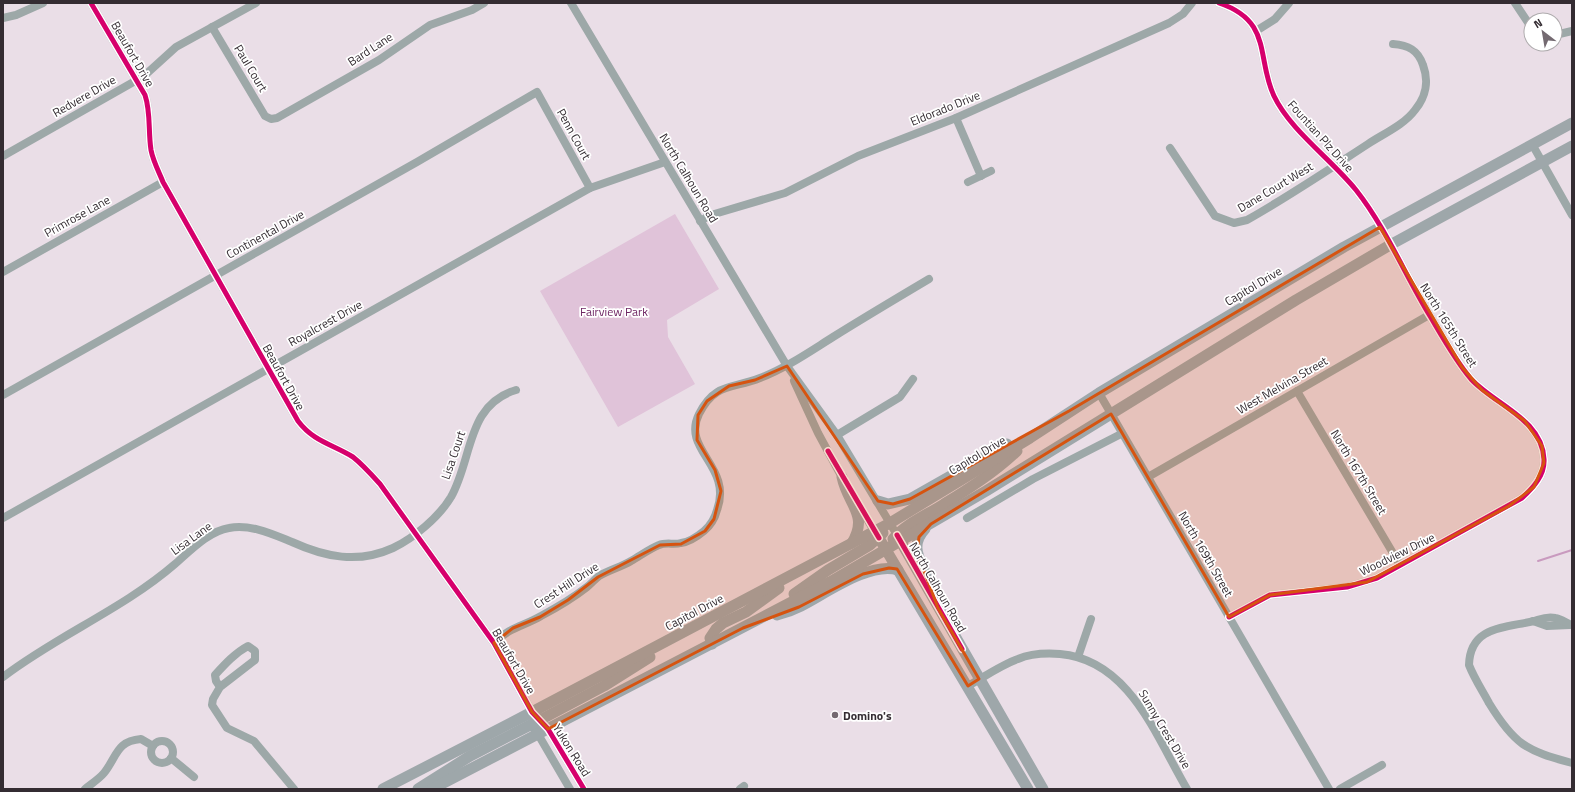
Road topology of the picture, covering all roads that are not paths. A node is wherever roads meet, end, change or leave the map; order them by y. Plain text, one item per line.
1 (43, 3) edge
2 (91, 3) edge
3 (256, 3) edge
4 (484, 3) edge
5 (571, 3) edge
6 (1192, 3) edge
7 (1219, 3) edge
8 (1289, 3) edge
9 (1515, 3) edge
10 (1523, 15) edge
11 (3, 18) edge
12 (212, 27) junction
13 (1256, 31) junction
14 (1393, 44) dead end
15 (137, 80) junction
16 (537, 92) joint
17 (956, 118) junction
18 (271, 119) joint
19 (1572, 123) edge
20 (1532, 144) junction
21 (1572, 146) edge
22 (1170, 148) dead end
23 (3, 156) edge
24 (665, 162) junction
25 (1542, 163) junction
26 (1334, 165) junction
27 (991, 172) dead end
28 (981, 176) junction
29 (164, 182) junction
30 (968, 182) dead end
31 (590, 188) junction
32 (1572, 215) edge
33 (700, 221) junction
34 (1380, 227) junction
35 (1390, 245) junction
36 (3, 272) edge
37 (216, 275) junction
38 (929, 279) dead end
39 (1429, 315) junction
40 (787, 366) junction
41 (269, 369) junction
42 (913, 379) dead end
43 (516, 390) dead end
44 (1297, 391) junction
45 (1098, 393) junction
46 (3, 395) edge
47 (1069, 411) junction
48 (1111, 414) junction
49 (1121, 434) junction
50 (837, 436) junction
51 (1030, 438) junction
52 (1544, 459) joint
53 (842, 477) junction
54 (1148, 477) junction
55 (878, 501) junction
56 (3, 518) edge
57 (967, 518) dead end
58 (890, 523) junction
59 (931, 524) junction
60 (416, 533) junction
61 (877, 534) junction
62 (899, 538) junction
63 (851, 544) junction
64 (886, 550) junction
65 (1400, 565) junction
66 (898, 570) junction
67 (796, 573) junction
68 (938, 608) junction
69 (765, 616) junction
70 (1229, 617) junction
71 (1091, 619) dead end
72 (1571, 625) edge
73 (743, 628) junction
74 (494, 643) junction
75 (712, 644) junction
76 (1078, 657) junction
77 (3, 677) edge
78 (979, 679) junction
79 (968, 686) junction
80 (220, 687) junction
81 (536, 723) junction
82 (548, 729) junction
83 (152, 746) junction
84 (171, 758) junction
85 (1572, 763) edge
86 (1382, 765) dead end
87 (194, 777) dead end
88 (85, 789) edge
89 (294, 789) edge
90 (383, 789) edge
91 (418, 789) edge
92 (432, 789) edge
93 (570, 789) edge
94 (584, 789) edge
95 (1028, 789) edge
96 (1043, 789) edge
97 (1187, 789) edge
98 (1329, 789) edge
99 (1340, 789) edge

1 - 11 street
2 - 15 street, Beaufort Drive
3 - 12 street, Redvere Drive
4 - 18 street, Bard Lane
5 - 24 street, North Calhoun Road
6 - 17 street, Eldorado Drive
7 - 13 street, Fountian Plz Drive
8 - 13 street
9 - 10 street
12 - 15 street, Redvere Drive
12 - 18 street, Paul Court
13 - 26 street, Fountian Plz Drive
14 - 26 street, Dane Court West
15 - 23 street, Redvere Drive
15 - 29 street, Beaufort Drive
16 - 31 street, Penn Court
16 - 37 street, Continental Drive
17 - 28 street
17 - 33 street, Eldorado Drive
19 - 20 main road, Capitol Drive
20 - 25 street
20 - 34 main road, Capitol Drive
21 - 25 main road
22 - 26 street, Dane Court West
24 - 31 street, Royalcrest Drive
24 - 33 street, North Calhoun Road
25 - 32 street
25 - 35 main road
26 - 34 street, Fountian Plz Drive
27 - 28 street
28 - 30 street
29 - 36 street, Primrose Lane
29 - 37 street, Beaufort Drive
31 - 41 street, Royalcrest Drive
33 - 40 street, North Calhoun Road
34 - 35 street, Fountian Plz Drive
34 - 45 main road, Capitol Drive
35 - 39 street, North 165th Street
35 - 48 main road
37 - 41 street, Beaufort Drive
37 - 46 street, Continental Drive
38 - 40 street, Crest Hill Drive
39 - 44 street, West Melvina Street
39 - 52 street, North 165th Street
40 - 50 street, North Calhoun Road
40 - 53 street, North Calhoun Road
40 - 74 street, Crest Hill Drive
41 - 56 street, Royalcrest Drive
41 - 60 street, Beaufort Drive
42 - 50 street
43 - 60 street, Lisa Court
44 - 54 street, West Melvina Street
44 - 65 street, North 167th Street
45 - 47 main road, Capitol Drive
45 - 48 street, North 169th Street
47 - 51 main road, Capitol Drive
47 - 55 main road
48 - 49 street, North 169th Street
48 - 59 main road
49 - 54 street, North 169th Street
49 - 57 street
50 - 55 street, North Calhoun Road
51 - 58 main road, Capitol Drive
51 - 62 main road
52 - 65 street, Woodview Drive
53 - 61 street, North Calhoun Road
53 - 63 main road
54 - 70 street, North 169th Street
55 - 58 street, North Calhoun Road
58 - 61 main road
58 - 62 street, North Calhoun Road
59 - 62 main road
59 - 68 main road
60 - 74 street, Beaufort Drive
60 - 77 street, Lisa Lane
61 - 63 main road, Capitol Drive
61 - 64 main road, North Calhoun Road
61 - 69 main road
62 - 64 main road
62 - 68 main road, North Calhoun Road
63 - 67 main road, Capitol Drive
64 - 66 main road, North Calhoun Road
64 - 69 main road
65 - 70 street, Woodview Drive
66 - 73 main road
66 - 79 main road, North Calhoun Road
67 - 75 main road
67 - 81 main road, Capitol Drive
68 - 78 main road, North Calhoun Road
69 - 73 main road
70 - 98 street, North 169th Street
71 - 76 street
72 - 85 street
73 - 75 main road
74 - 81 street, Beaufort Drive
75 - 82 main road
76 - 78 street, Sunny Crest Drive
76 - 97 street, Sunny Crest Drive
78 - 79 street, Sunny Crest Drive
78 - 96 main road, North Calhoun Road
79 - 95 main road, North Calhoun Road
80 - 80 street
80 - 89 street
81 - 82 main road
81 - 90 main road
81 - 91 main road
81 - 92 main road
81 - 93 street, Yukon Road
82 - 94 street, Yukon Road
83 - 84 street
83 - 84 street
83 - 88 street
84 - 87 street
86 - 99 street

